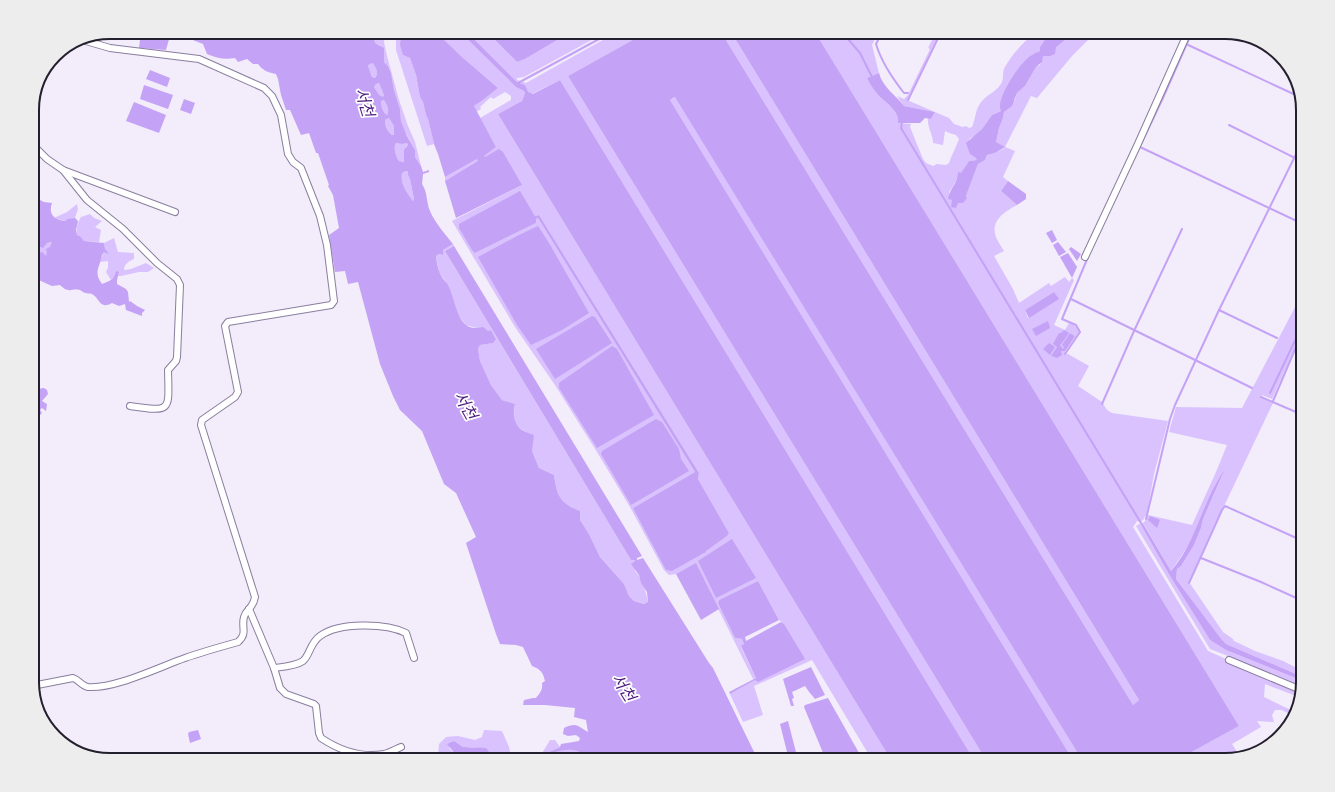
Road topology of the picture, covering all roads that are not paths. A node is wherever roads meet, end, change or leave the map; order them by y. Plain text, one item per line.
1 (1185, 39) edge
2 (89, 42) edge
3 (39, 151) edge
4 (63, 170) junction
5 (175, 212) dead end
6 (1085, 257) dead end
7 (130, 406) dead end
8 (249, 609) junction
9 (414, 658) dead end
10 (1229, 660) dead end
11 (274, 668) junction
12 (39, 685) edge
13 (1295, 688) edge
14 (401, 747) dead end
15 (351, 753) edge
16 (386, 753) edge

1 - 6 street
2 - 8 street
3 - 4 street
4 - 5 street
4 - 7 street
8 - 11 street
8 - 12 street
9 - 11 street
10 - 13 street
11 - 15 street
14 - 16 street

